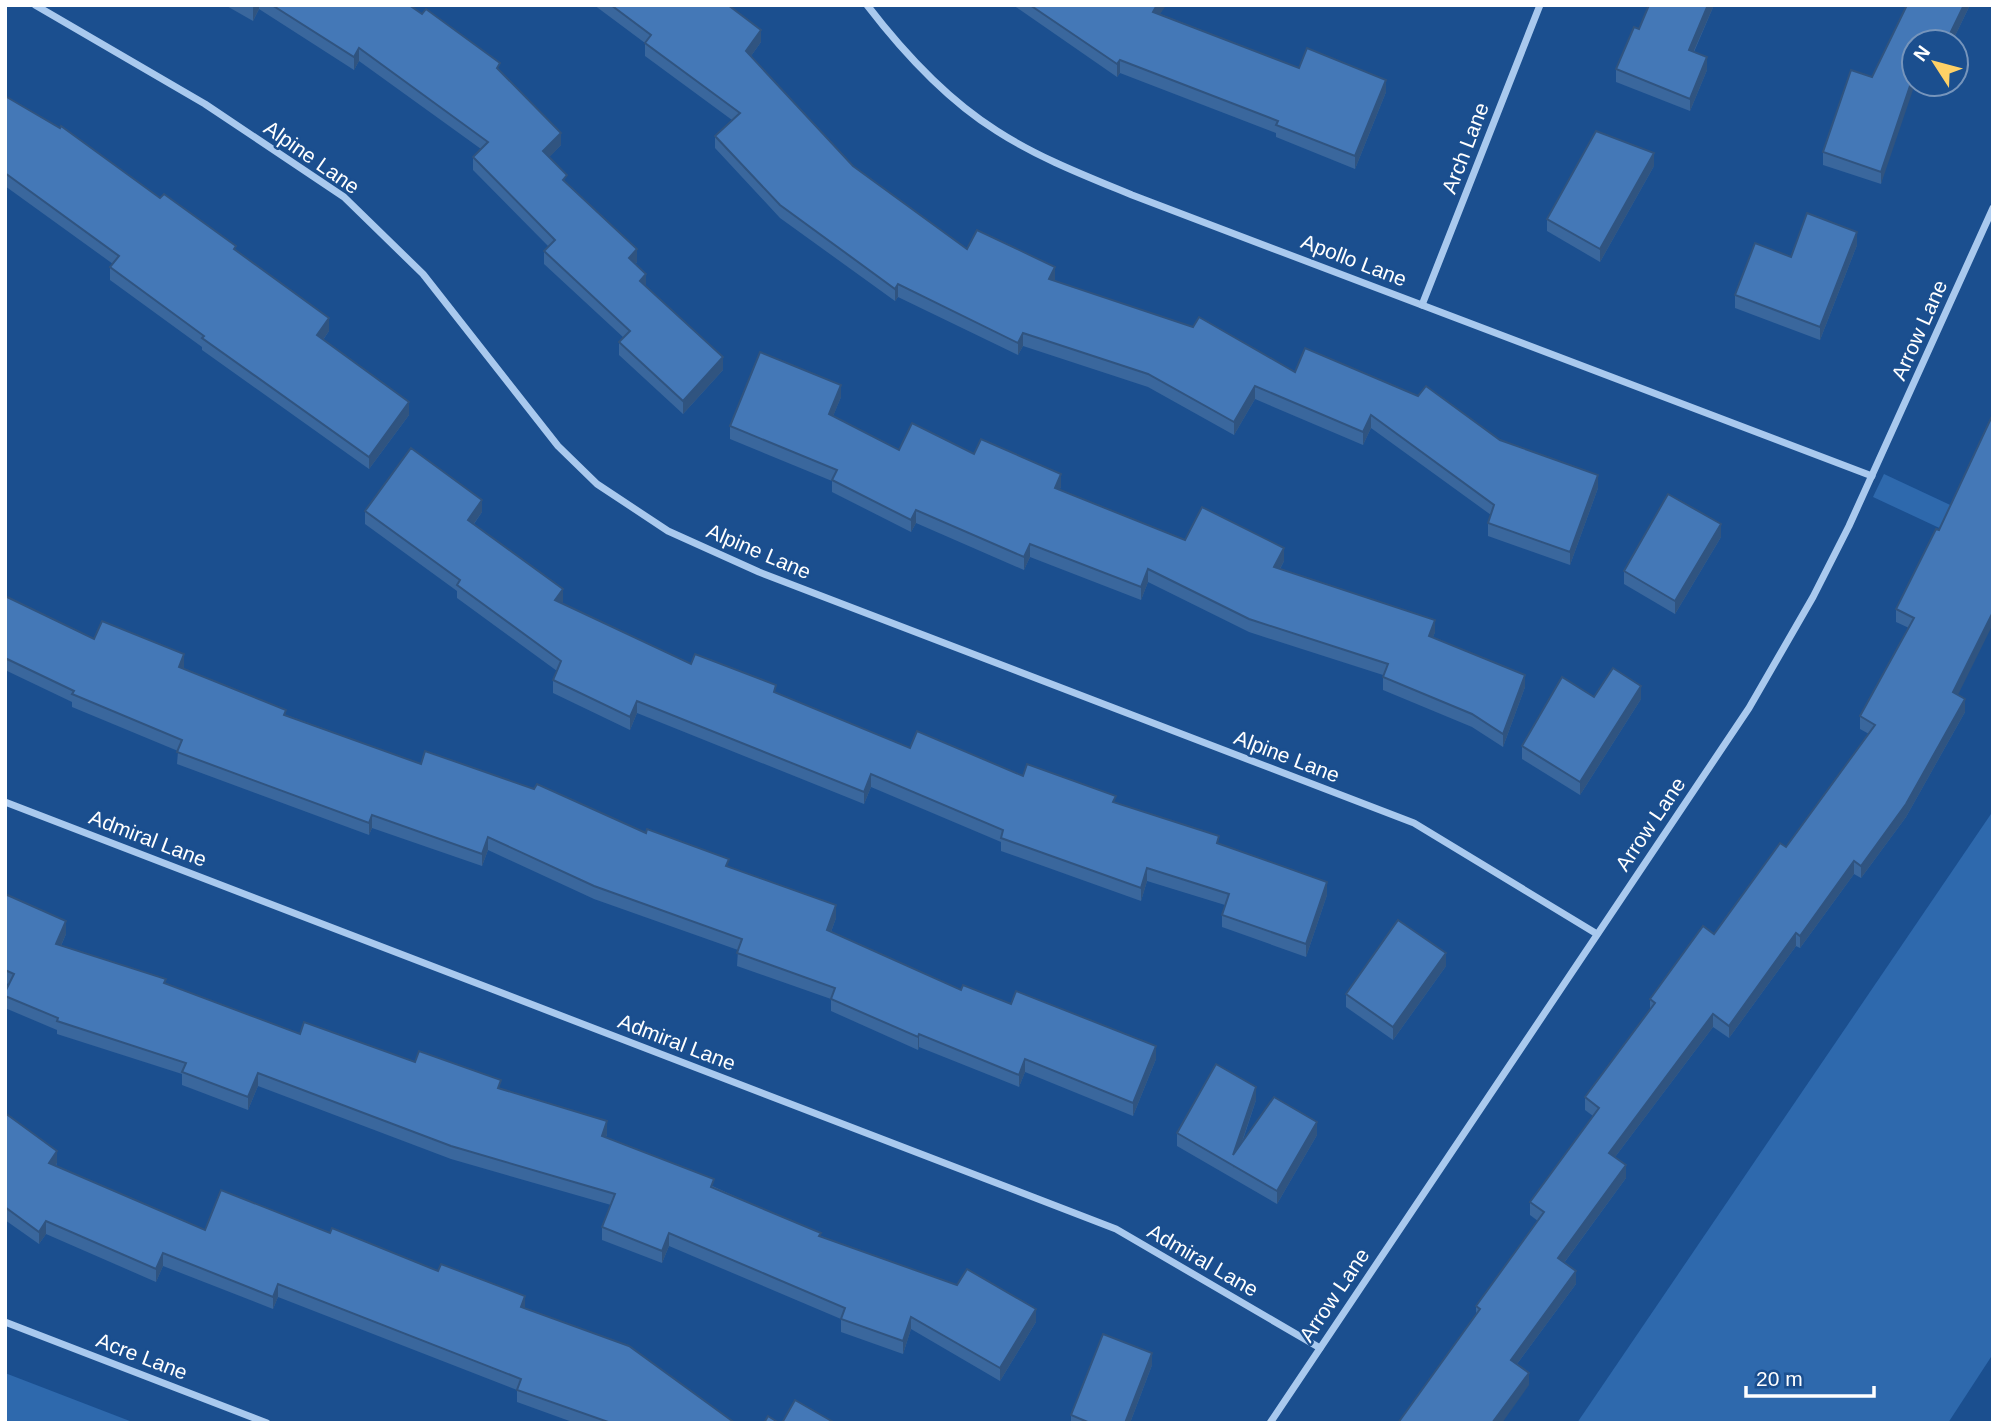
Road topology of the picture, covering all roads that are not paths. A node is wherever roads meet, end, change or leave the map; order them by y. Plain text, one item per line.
1 (35, 5) edge
2 (867, 5) edge
3 (1540, 5) edge
4 (1993, 208) edge
5 (1422, 304) junction
6 (1872, 477) junction
7 (5, 802) edge
8 (1597, 934) junction
9 (5, 1322) edge
10 (1320, 1348) junction
11 (267, 1423) edge
12 (1270, 1423) edge

1 - 8 street, Alpine Lane
2 - 5 street, Apollo Lane
3 - 5 street, Arch Lane
4 - 6 street, Arrow Lane
5 - 6 street, Apollo Lane
6 - 8 street, Arrow Lane
7 - 10 street, Admiral Lane
8 - 10 street, Arrow Lane
9 - 11 street, Acre Lane
10 - 12 street, Arrow Lane

